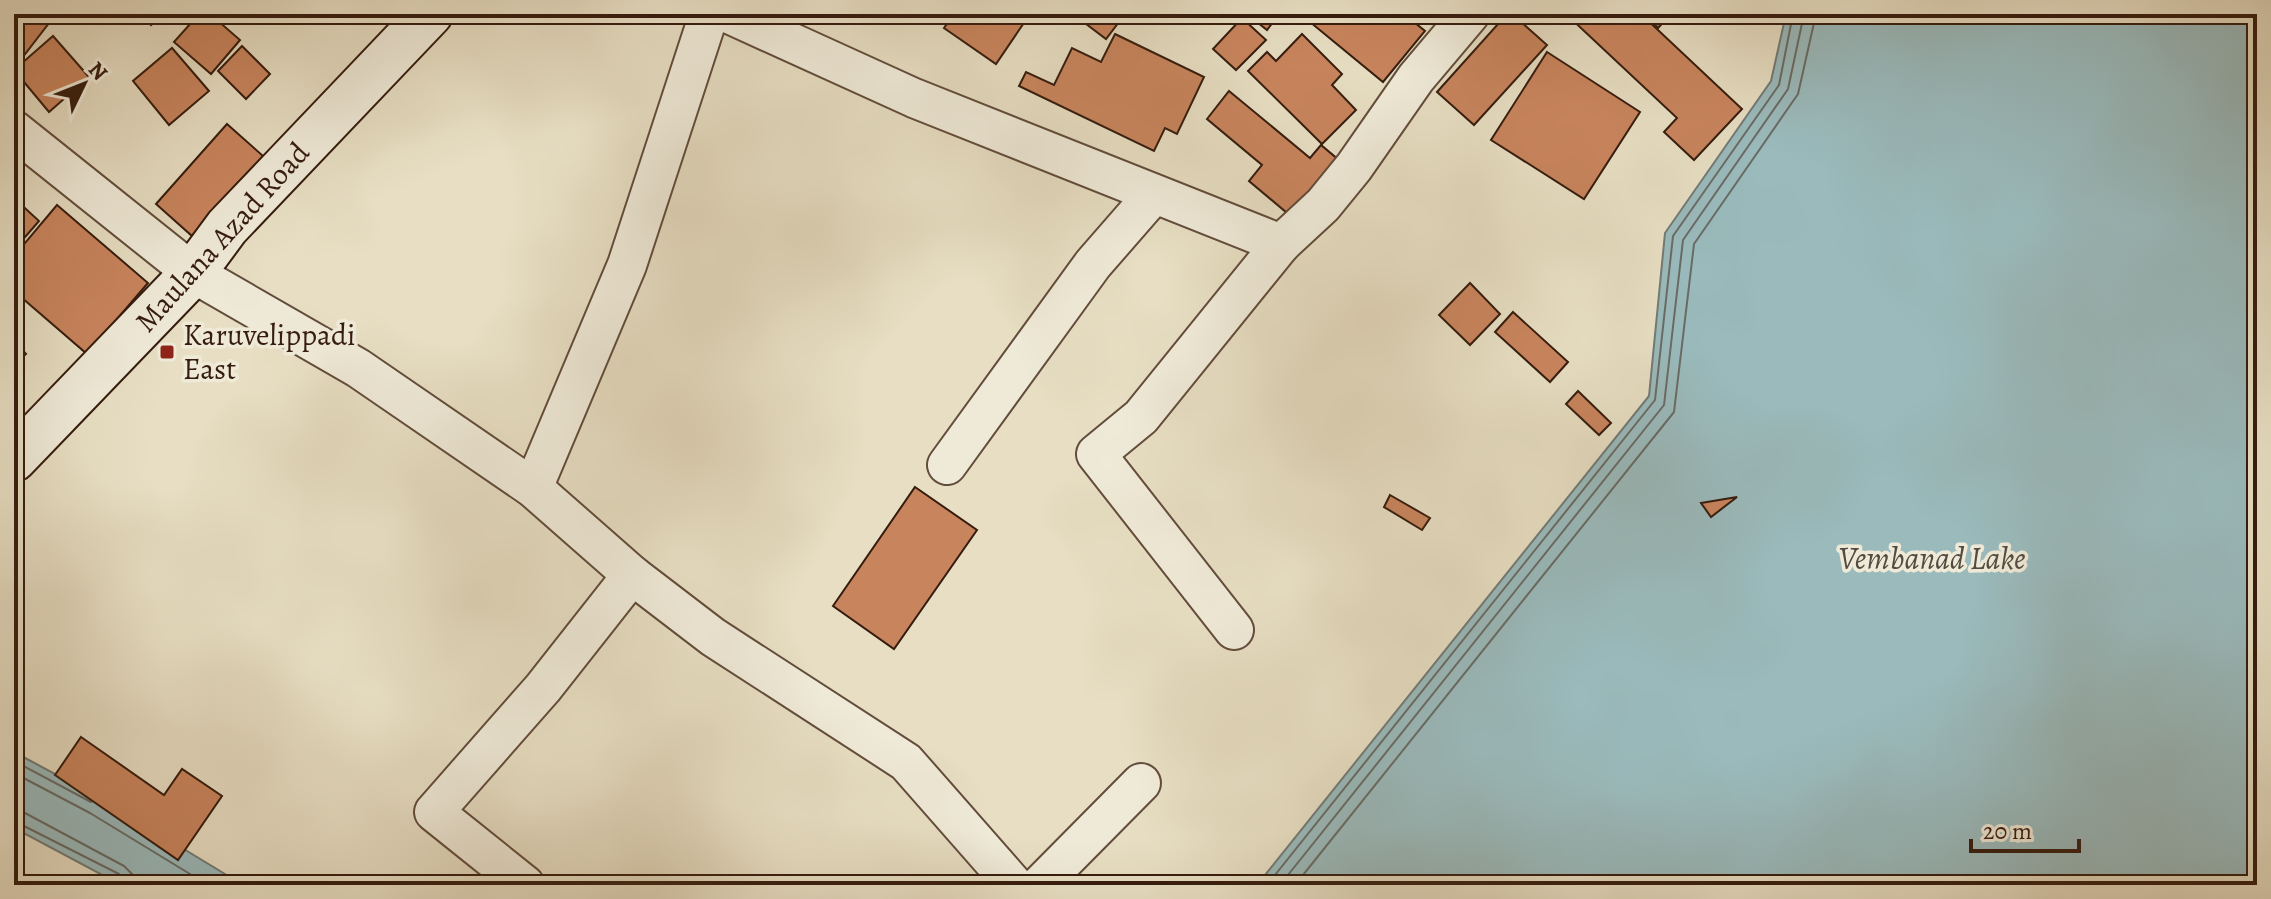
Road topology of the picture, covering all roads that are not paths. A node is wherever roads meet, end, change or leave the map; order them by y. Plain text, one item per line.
1 (430, 14) edge
2 (709, 14) edge
3 (729, 14) edge
4 (1470, 14) edge
5 (14, 130) edge
6 (1154, 194) junction
7 (1281, 244) junction
8 (193, 273) junction
9 (14, 459) edge
10 (947, 465) dead end
11 (533, 488) junction
12 (632, 575) junction
13 (1234, 630) dead end
14 (1141, 783) dead end
15 (525, 885) edge
16 (1014, 885) edge
17 (1040, 885) edge

1 - 8 main road, Maulana Azad Road
2 - 11 street
3 - 6 street
4 - 7 street
5 - 8 street
6 - 7 street
6 - 10 street
7 - 13 street
8 - 9 main road, Maulana Azad Road
8 - 11 street
11 - 12 street
12 - 15 street
12 - 16 street
14 - 17 street

